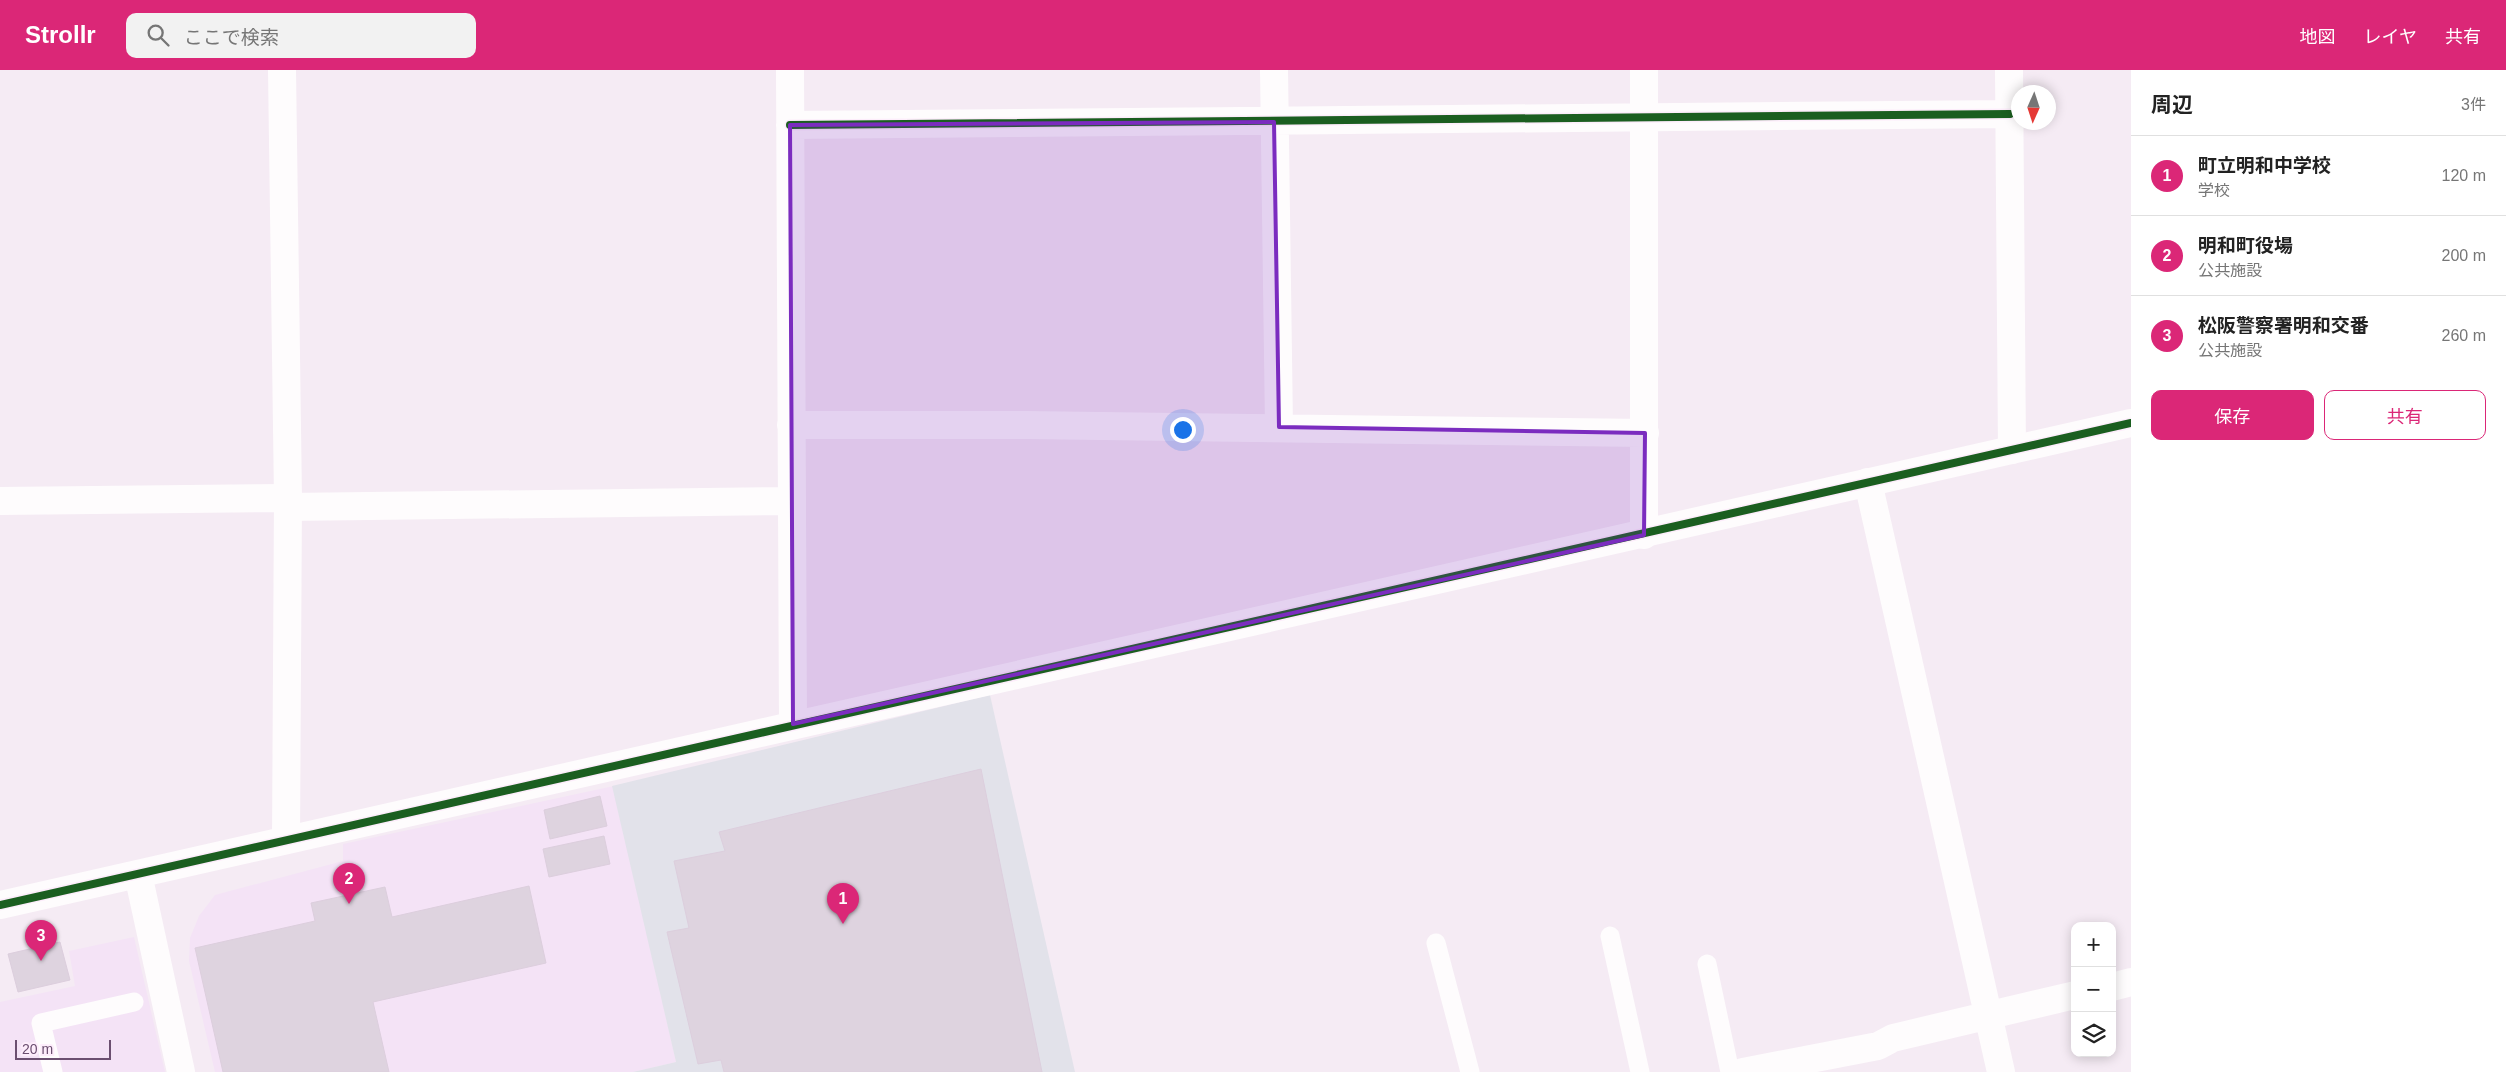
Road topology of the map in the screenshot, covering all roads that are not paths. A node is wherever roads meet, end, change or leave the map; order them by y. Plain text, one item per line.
1 (282, 70) edge
2 (790, 70) edge
3 (1274, 70) edge
4 (1644, 70) edge
5 (2009, 70) edge
6 (2010, 114) junction
7 (1644, 117) junction
8 (1274, 122) junction
9 (790, 125) junction
10 (2131, 424) edge
11 (792, 425) junction
12 (1280, 427) junction
13 (1645, 433) junction
14 (2012, 450) junction
15 (1868, 482) junction
16 (0, 501) edge
17 (792, 501) junction
18 (288, 502) junction
19 (1644, 534) junction
20 (793, 724) junction
21 (286, 840) junction
22 (138, 874) junction
23 (0, 905) edge
24 (1610, 936) dead end
25 (1436, 943) dead end
26 (1707, 964) dead end
27 (2131, 982) edge
28 (2116, 986) edge
29 (2071, 996) edge
30 (134, 1002) dead end
31 (1988, 1014) junction
32 (1827, 1064) edge
33 (53, 1072) edge
34 (179, 1072) edge
35 (1470, 1072) edge
36 (1640, 1072) edge
37 (1730, 1072) edge
38 (1743, 1072) edge
39 (2001, 1072) edge

1 - 18 street
2 - 9 street
3 - 8 street
4 - 7 street
5 - 6 street
6 - 7 street
6 - 14 street
7 - 8 street
7 - 13 street
8 - 9 street
8 - 12 street
9 - 11 street
10 - 14 street
11 - 12 street
11 - 17 street
12 - 13 street
13 - 19 street
14 - 15 street
15 - 19 street
15 - 31 street
16 - 18 street
17 - 18 street
17 - 20 street
18 - 21 street
19 - 20 street
20 - 21 street
21 - 22 street
22 - 23 street
22 - 34 street
24 - 36 lane
25 - 35 lane
26 - 37 lane
27 - 28 street
29 - 31 street
30 - 33 lane
31 - 32 street
31 - 39 street
32 - 38 street

